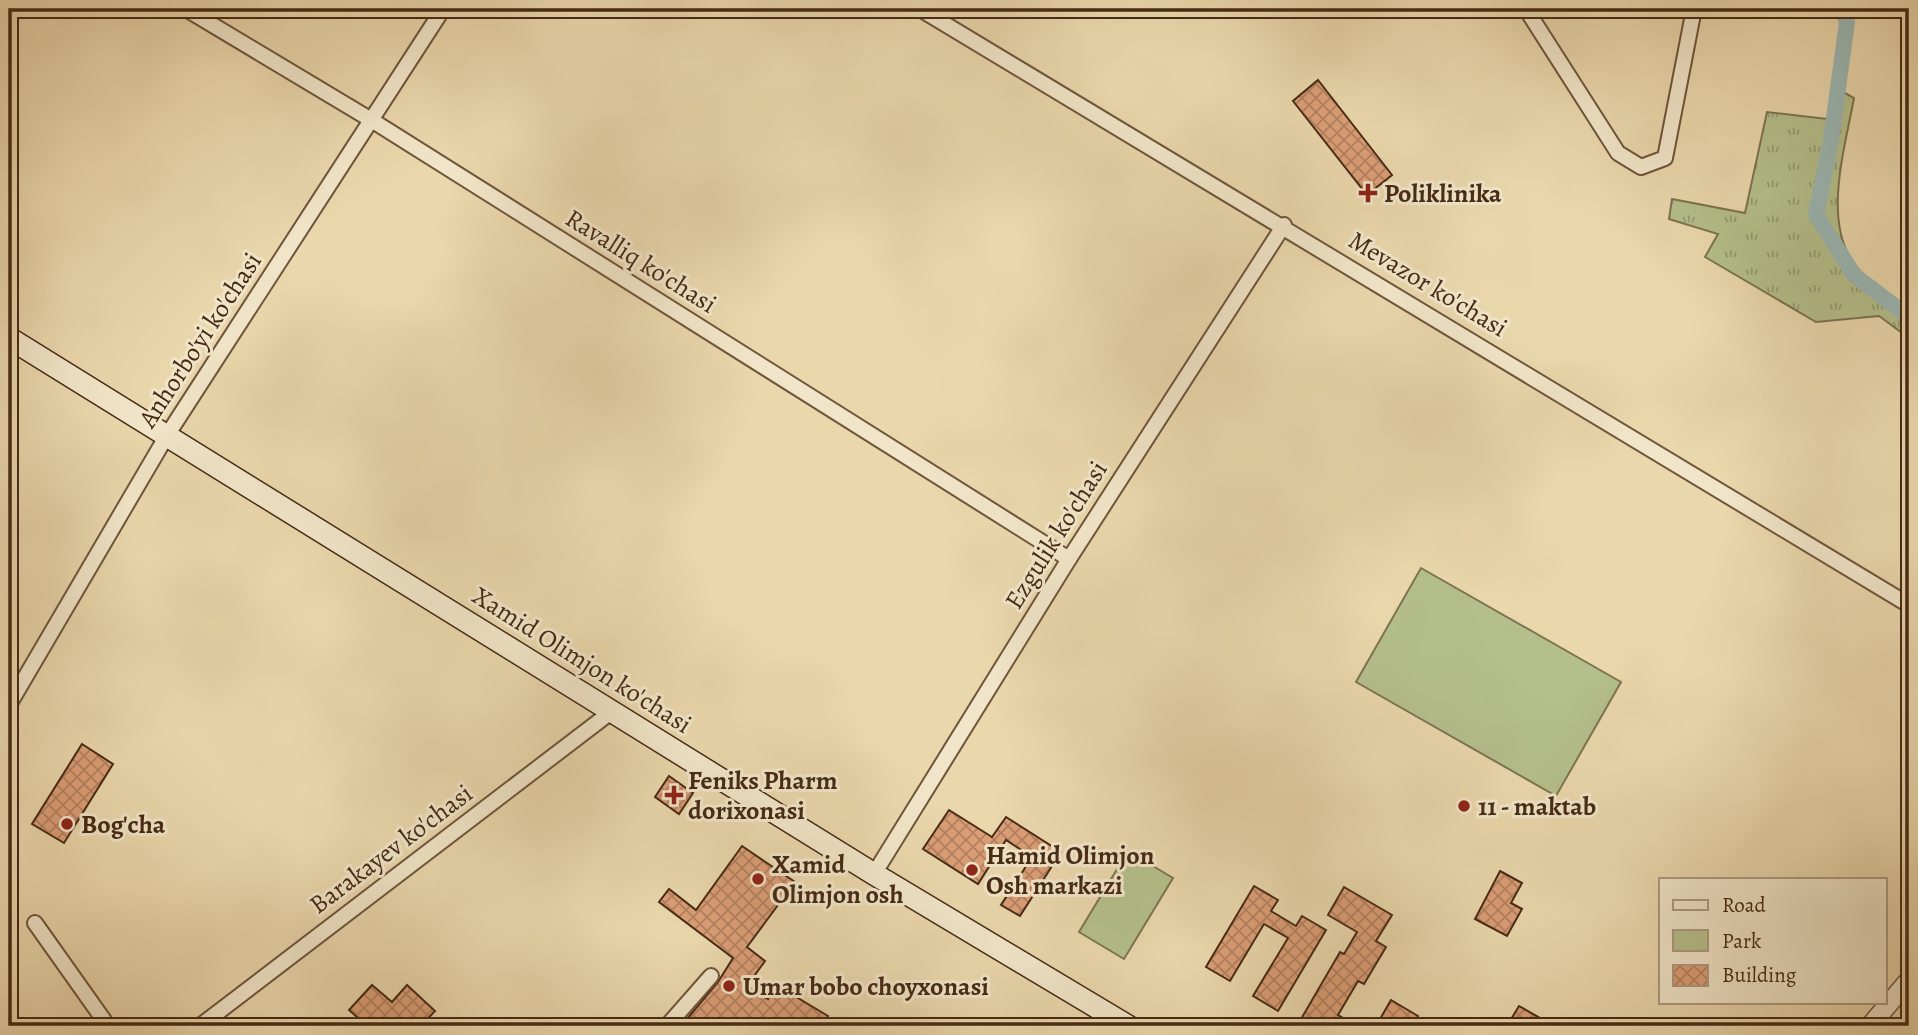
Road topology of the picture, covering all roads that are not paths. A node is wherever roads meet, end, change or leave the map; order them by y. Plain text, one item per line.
1 (186, 9) edge
2 (443, 9) edge
3 (920, 9) edge
4 (1526, 9) edge
5 (1694, 9) edge
6 (373, 121) junction
7 (1284, 225) junction
8 (9, 338) edge
9 (166, 436) junction
10 (1069, 559) junction
11 (1909, 605) edge
12 (9, 705) edge
13 (611, 712) junction
14 (874, 874) junction
15 (35, 923) dead end
16 (711, 976) dead end
17 (1909, 980) edge
18 (108, 1026) edge
19 (200, 1026) edge
20 (667, 1026) edge
21 (1128, 1026) edge
22 (1870, 1026) edge

1 - 6 street, Ravalliq ko'chasi
2 - 6 street, Anhorbo'yi ko'chasi
3 - 7 street, Mevazor ko'chasi
4 - 5 street
6 - 9 street, Anhorbo'yi ko'chasi
6 - 10 street, Ravalliq ko'chasi
7 - 10 street, Ezgulik ko'chasi
7 - 11 street, Mevazor ko'chasi
8 - 9 main road, Xamid Olimjon ko'chasi
9 - 12 street, Anhorbo'yi ko'chasi
9 - 13 main road, Xamid Olimjon ko'chasi
10 - 14 street, Ezgulik ko'chasi
13 - 14 main road, Xamid Olimjon ko'chasi
13 - 19 street, Barakayev ko'chasi
14 - 21 main road, Xamid Olimjon ko'chasi
15 - 18 street
16 - 20 street
17 - 22 street

